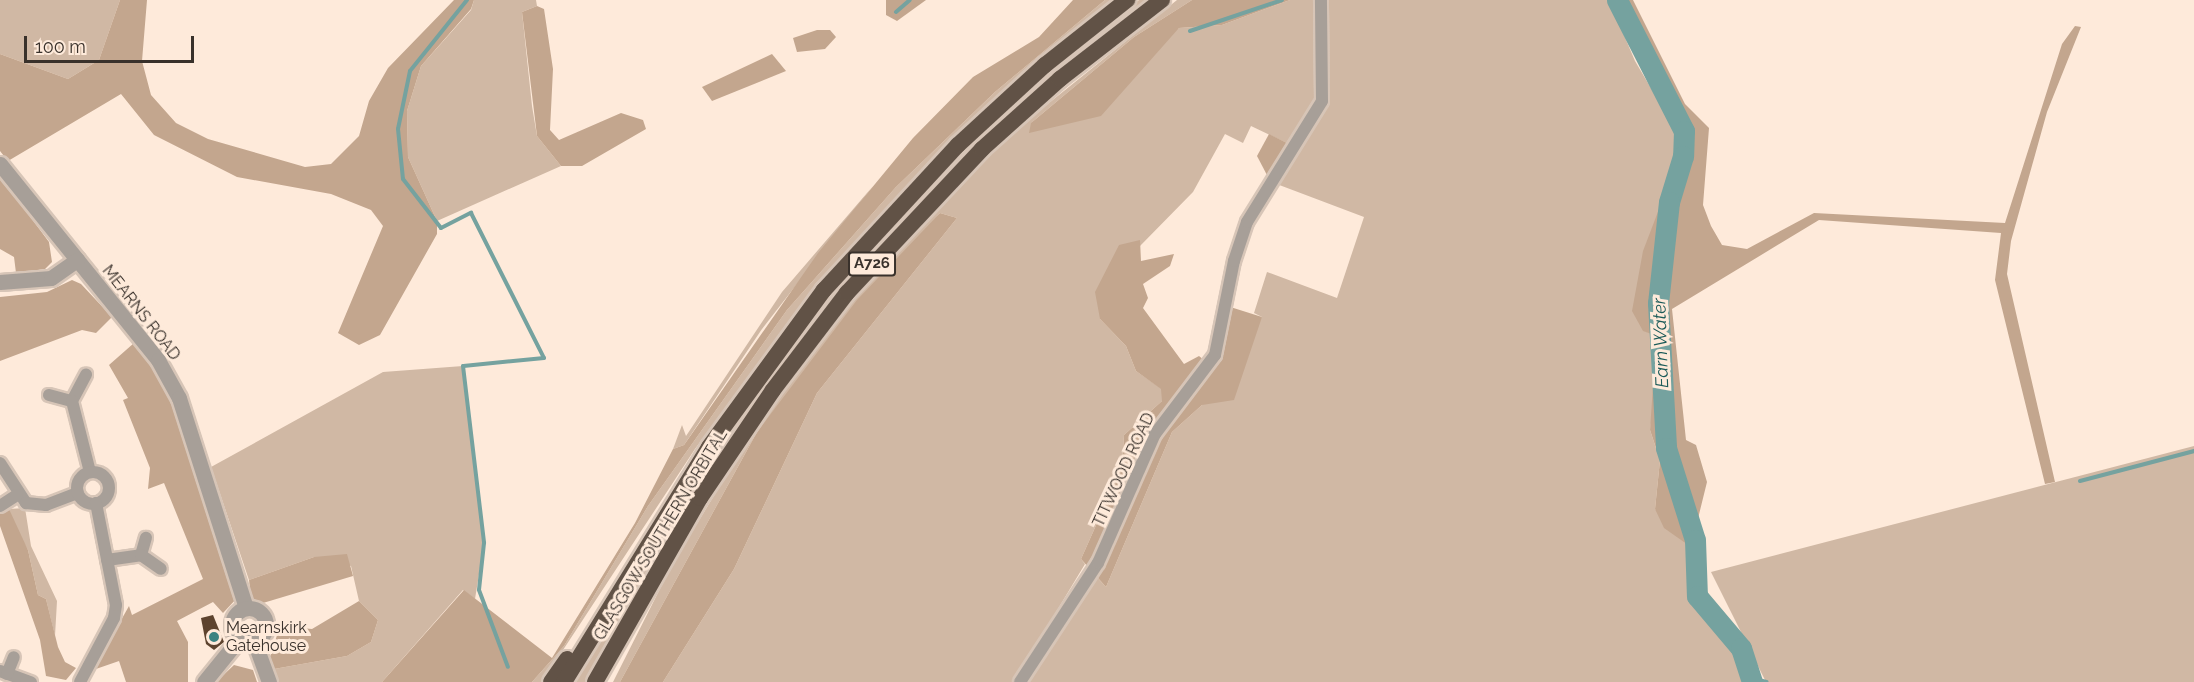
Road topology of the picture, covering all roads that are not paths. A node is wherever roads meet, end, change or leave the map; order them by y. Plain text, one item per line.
1 (1127, 0) edge
2 (1162, 0) edge
3 (1321, 0) edge
4 (0, 164) edge
5 (77, 260) junction
6 (0, 282) edge
7 (86, 375) dead end
8 (49, 395) dead end
9 (72, 401) junction
10 (0, 463) edge
11 (90, 472) junction
12 (78, 493) junction
13 (17, 495) junction
14 (96, 503) junction
15 (0, 506) edge
16 (146, 538) dead end
17 (649, 540) junction
18 (141, 555) junction
19 (107, 560) junction
20 (161, 569) dead end
21 (649, 586) junction
22 (246, 608) junction
23 (239, 639) junction
24 (254, 641) junction
25 (14, 657) dead end
26 (3, 672) edge
27 (31, 682) edge
28 (80, 682) edge
29 (204, 682) edge
30 (269, 682) edge
31 (550, 682) edge
32 (564, 682) edge
33 (595, 682) edge
34 (605, 682) edge
35 (1020, 682) edge

1 - 17 highway, GLASGOW SOUTHERN ORBITAL / A726
2 - 21 highway, GLASGOW SOUTHERN ORBITAL / A726
3 - 35 street, TITWOOD ROAD
4 - 5 street, MEARNS ROAD
5 - 6 street
5 - 22 street, MEARNS ROAD
7 - 9 street
8 - 9 street
9 - 11 street
10 - 13 street
11 - 12 street
11 - 14 street
12 - 13 street
12 - 14 street
13 - 15 street
14 - 19 street
16 - 18 street
17 - 31 highway
17 - 32 highway, GLASGOW SOUTHERN ORBITAL / A726
18 - 19 street
18 - 20 street
19 - 28 street
21 - 33 highway, GLASGOW SOUTHERN ORBITAL / A726
21 - 34 highway
22 - 23 street
22 - 24 street
23 - 24 street
23 - 29 street
24 - 30 street
25 - 26 street
26 - 27 street

